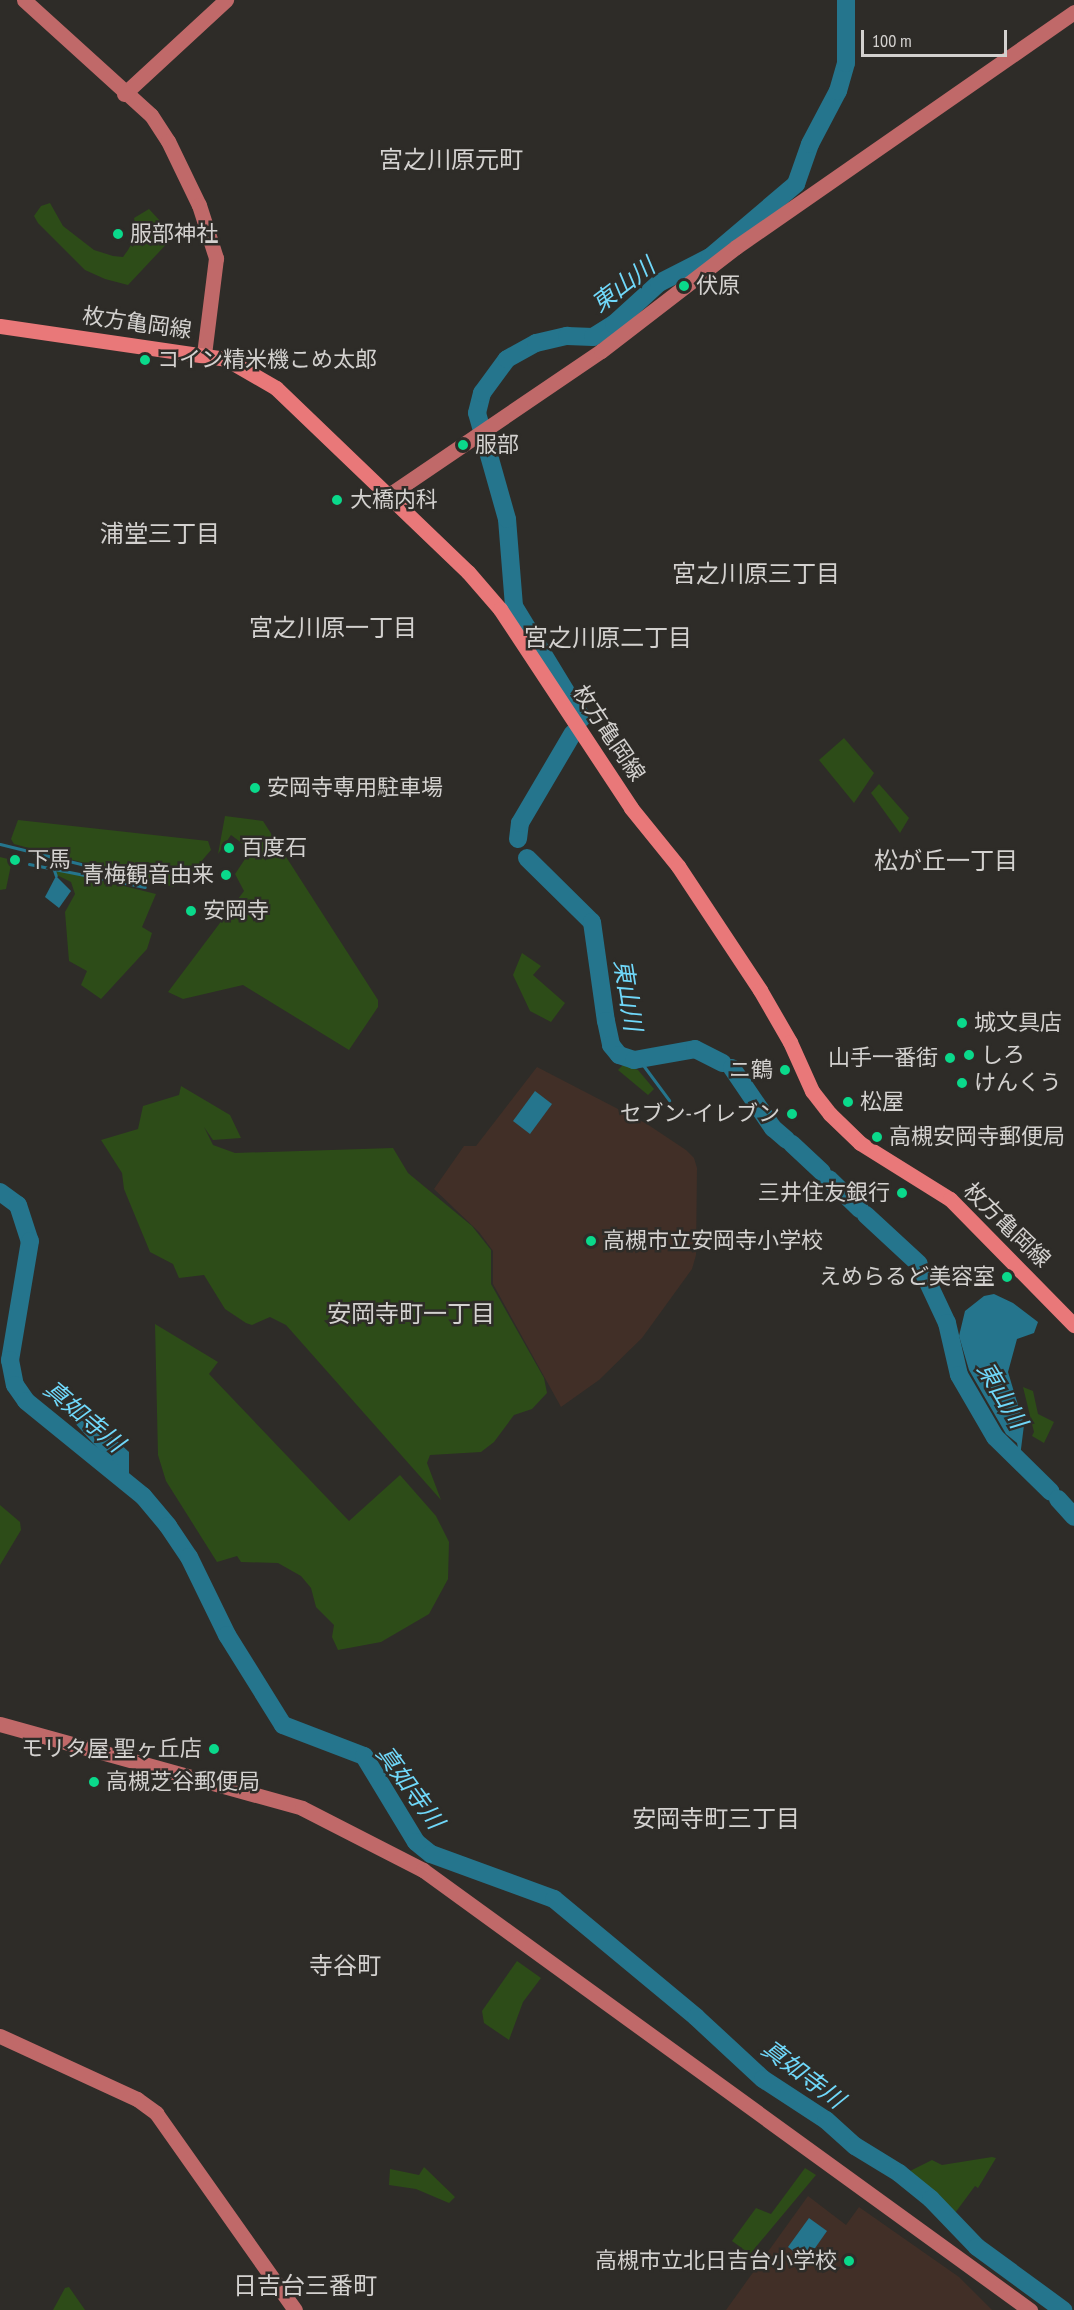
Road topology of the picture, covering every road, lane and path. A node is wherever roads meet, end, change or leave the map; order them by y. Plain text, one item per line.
1 (24, 0) edge
2 (226, 0) edge
3 (1074, 12) edge
4 (124, 93) junction
5 (0, 326) edge
6 (204, 355) junction
7 (386, 497) junction
8 (1074, 1325) edge
9 (0, 1724) edge
10 (0, 2036) edge
11 (295, 2310) edge
12 (1030, 2310) edge

1 - 4 street
2 - 4 street
3 - 7 street
4 - 6 street
5 - 6 main road, 枚方亀岡線
6 - 7 main road, 枚方亀岡線
7 - 8 main road, 枚方亀岡線
9 - 12 street
10 - 11 street

